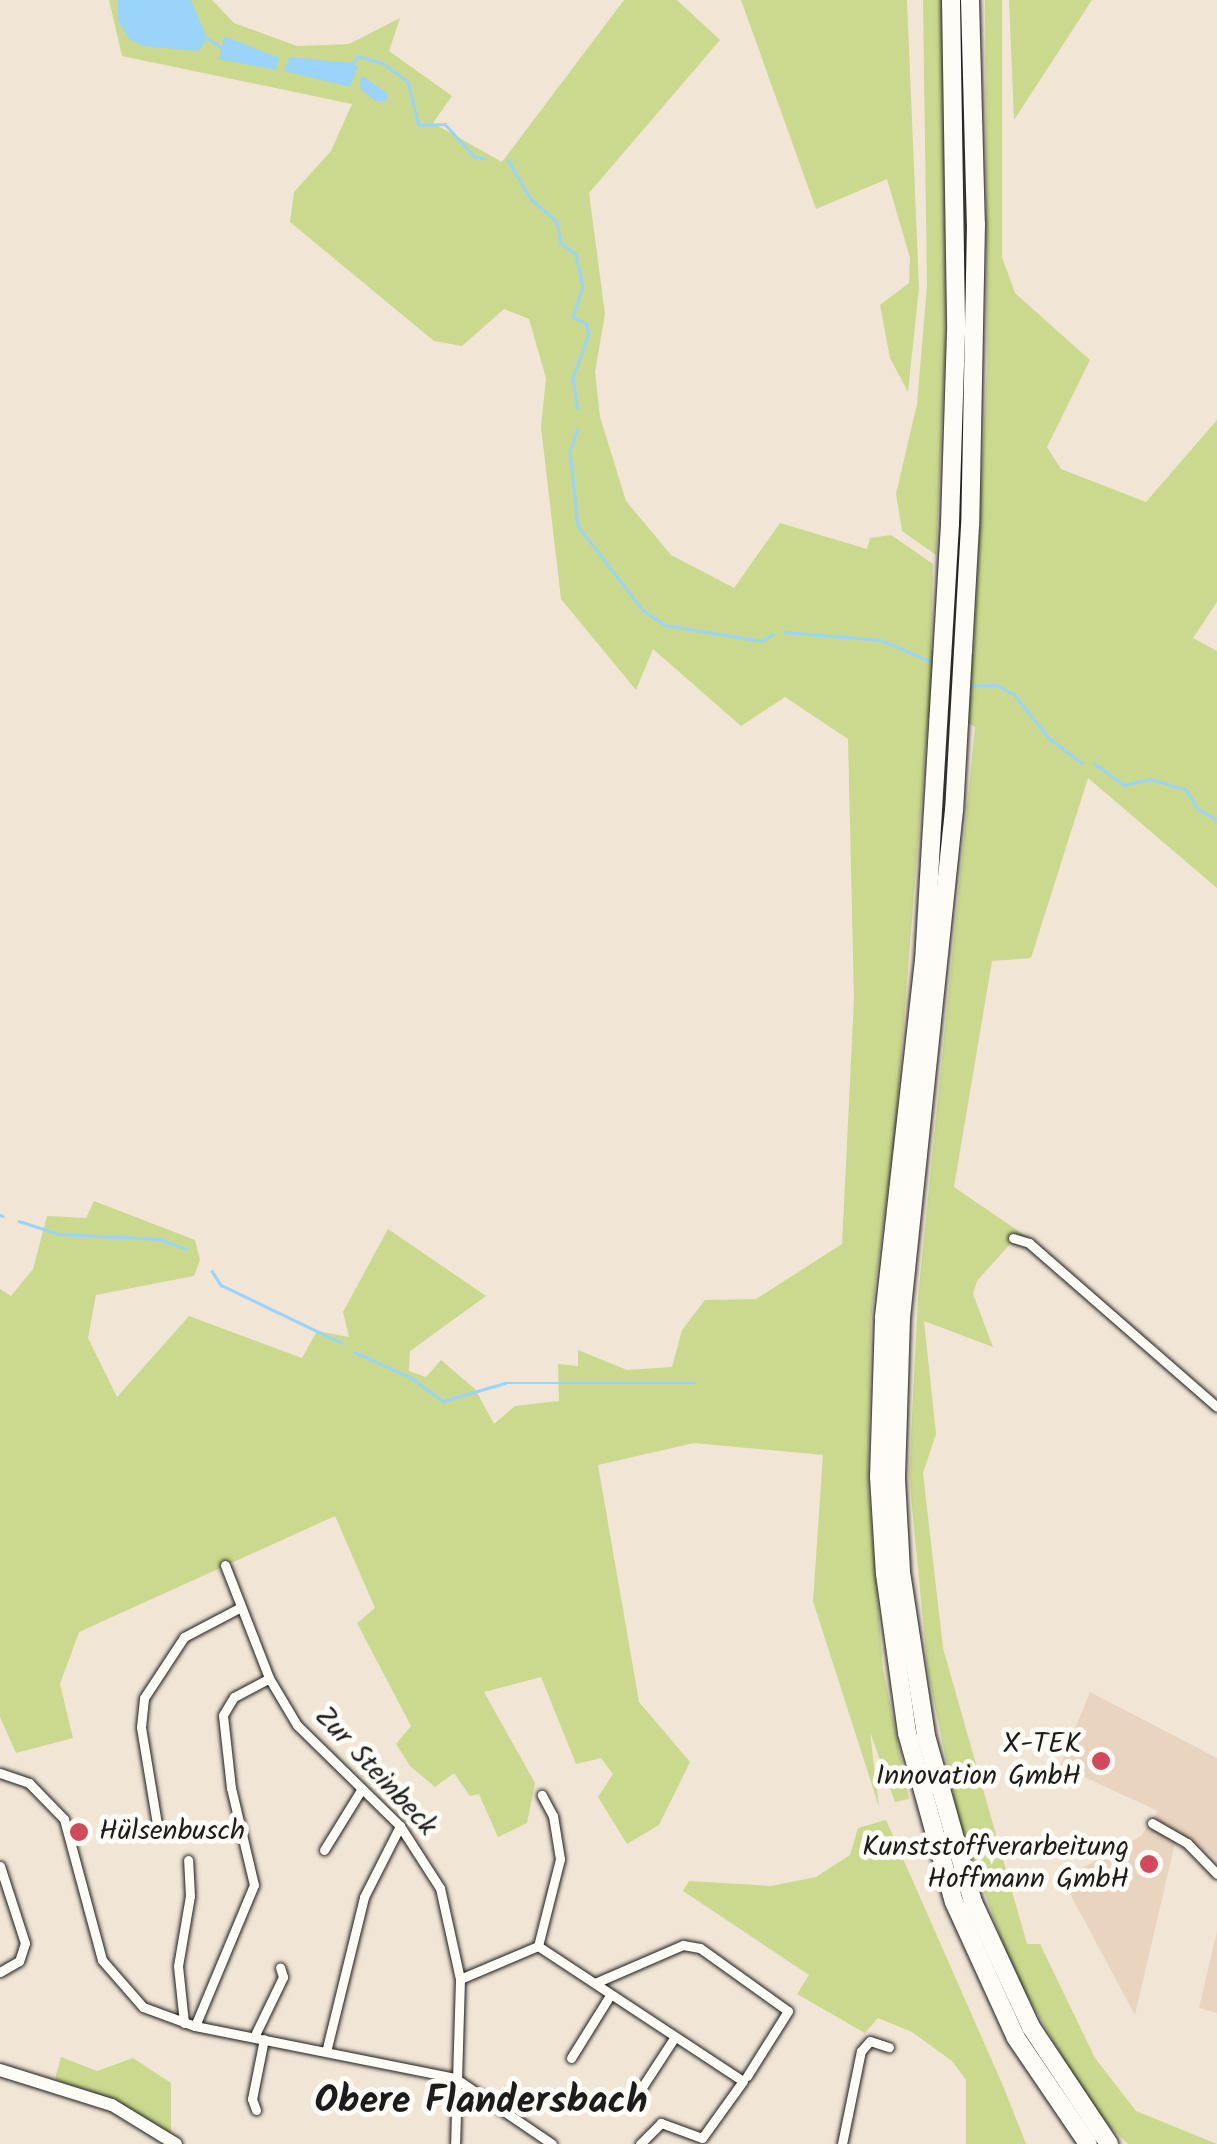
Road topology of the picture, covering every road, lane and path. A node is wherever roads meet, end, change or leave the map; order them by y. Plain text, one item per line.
1 (951, 0) edge
2 (970, 0) edge
3 (944, 809) junction
4 (1013, 1238) dead end
5 (1214, 1404) edge
6 (225, 1565) dead end
7 (241, 1607) junction
8 (269, 1678) junction
9 (0, 1773) edge
10 (361, 1790) junction
11 (542, 1795) dead end
12 (1152, 1823) dead end
13 (157, 1824) dead end
14 (400, 1826) junction
15 (324, 1850) dead end
16 (188, 1860) dead end
17 (0, 1866) edge
18 (1217, 1874) edge
19 (538, 1946) junction
20 (280, 1967) dead end
21 (0, 1972) edge
22 (460, 1979) junction
23 (595, 1983) junction
24 (609, 1997) junction
25 (190, 2025) junction
26 (259, 2038) junction
27 (674, 2038) junction
28 (890, 2047) dead end
29 (326, 2052) junction
30 (571, 2058) dead end
31 (0, 2070) edge
32 (456, 2078) junction
33 (745, 2079) junction
34 (633, 2100) dead end
35 (256, 2110) dead end
36 (176, 2144) edge
37 (454, 2144) edge
38 (552, 2144) edge
39 (640, 2144) edge
40 (842, 2144) edge
41 (1088, 2144) edge
42 (1109, 2144) edge

1 - 3 highway
2 - 3 highway
3 - 41 highway
3 - 42 highway
4 - 5 street
6 - 7 street, Zur Steinbeck
7 - 8 street, Zur Steinbeck
7 - 13 street
8 - 10 street, Zur Steinbeck
8 - 25 street
9 - 25 street
10 - 14 street, Zur Steinbeck
10 - 15 street
11 - 19 street
12 - 18 street
14 - 22 street, Zur Steinbeck
14 - 29 street
16 - 25 street
17 - 21 street
19 - 22 street
19 - 23 street
20 - 26 street
22 - 32 street, Zur Steinbeck
23 - 24 street
23 - 33 street
24 - 27 street
24 - 30 street
25 - 26 street
26 - 29 street
26 - 35 street
27 - 33 street
27 - 34 street
28 - 40 street
29 - 32 street
31 - 36 main road
32 - 37 street, Zur Steinbeck
32 - 38 street
33 - 39 street

